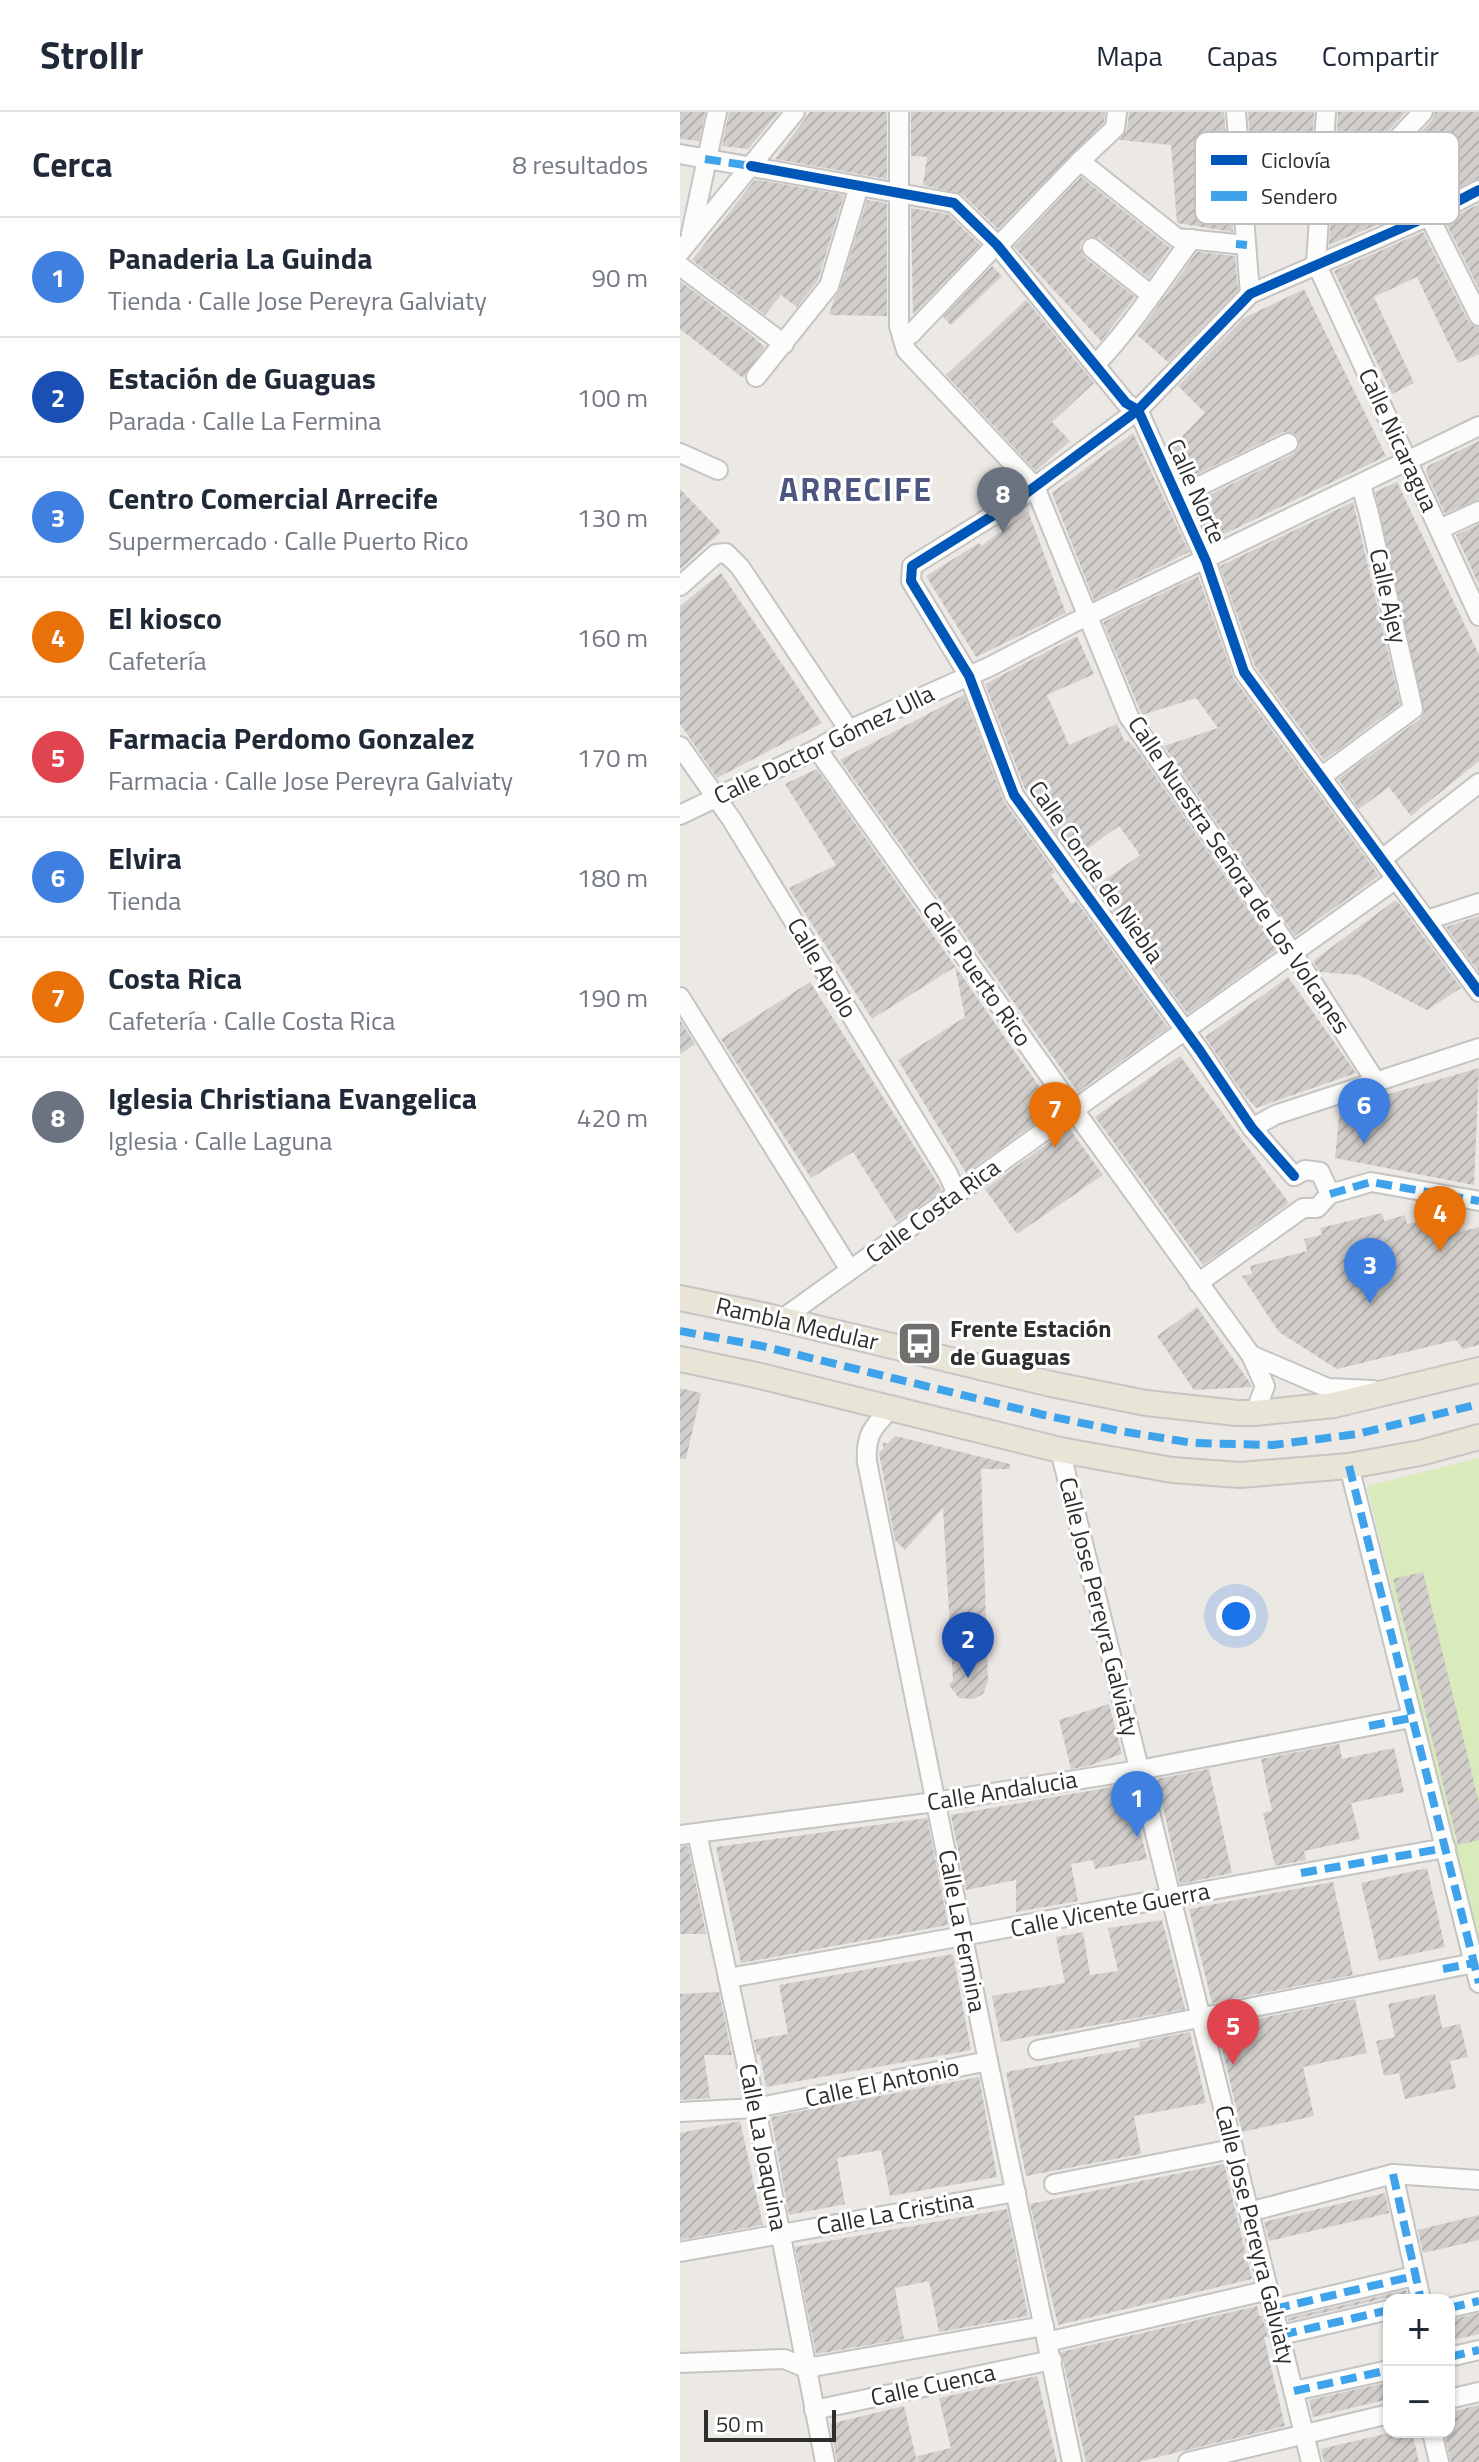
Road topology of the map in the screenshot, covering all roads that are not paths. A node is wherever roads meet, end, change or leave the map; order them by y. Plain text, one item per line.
1 (717, 112) edge
2 (795, 112) edge
3 (899, 112) edge
4 (1117, 112) edge
5 (1236, 112) edge
6 (1326, 112) edge
7 (1423, 112) edge
8 (1238, 132) edge
9 (1325, 132) edge
10 (1404, 132) edge
11 (680, 154) edge
12 (705, 159) junction
13 (1080, 161) junction
14 (751, 166) junction
15 (859, 186) junction
16 (1479, 190) edge
17 (899, 193) junction
18 (1459, 200) edge
19 (1245, 224) edge
20 (1320, 224) edge
21 (1410, 224) edge
22 (1433, 224) edge
23 (1192, 239) junction
24 (1236, 244) dead end
25 (685, 245) edge
26 (997, 245) junction
27 (1092, 248) dead end
28 (1316, 263) junction
29 (680, 266) edge
30 (1150, 294) junction
31 (1250, 294) junction
32 (1479, 316) edge
33 (900, 332) junction
34 (784, 344) junction
35 (1095, 365) junction
36 (756, 377) dead end
37 (1138, 410) junction
38 (1479, 426) edge
39 (1288, 443) dead end
40 (680, 453) edge
41 (1406, 462) junction
42 (718, 470) dead end
43 (1361, 485) junction
44 (1035, 487) junction
45 (1177, 497) junction
46 (1479, 511) edge
47 (1440, 529) junction
48 (1206, 561) junction
49 (680, 586) edge
50 (1474, 595) edge
51 (1088, 616) junction
52 (1479, 616) edge
53 (969, 676) junction
54 (849, 730) junction
55 (680, 746) edge
56 (817, 749) junction
57 (1321, 777) junction
58 (1479, 783) edge
59 (716, 797) junction
60 (680, 815) edge
61 (1382, 859) junction
62 (1396, 879) junction
63 (1479, 903) edge
64 (1427, 920) junction
65 (1292, 955) junction
66 (1479, 992) edge
67 (680, 997) edge
68 (1184, 1032) junction
69 (1479, 1048) edge
70 (1376, 1082) junction
71 (1075, 1111) junction
72 (1252, 1128) junction
73 (1294, 1176) junction
74 (957, 1194) junction
75 (1330, 1194) junction
76 (1479, 1201) edge
77 (1303, 1208) junction
78 (850, 1270) junction
79 (1198, 1283) junction
80 (680, 1298) edge
81 (782, 1319) junction
82 (1251, 1355) junction
83 (680, 1359) edge
84 (1479, 1370) edge
85 (1391, 1391) junction
86 (891, 1408) junction
87 (1255, 1413) junction
88 (1479, 1437) edge
89 (1060, 1450) junction
90 (1349, 1466) junction
91 (1411, 1718) junction
92 (1139, 1770) junction
93 (935, 1802) junction
94 (689, 1834) edge
95 (1446, 1848) junction
96 (1173, 1898) junction
97 (964, 1938) junction
98 (1474, 1963) junction
99 (728, 1978) junction
100 (1479, 1983) edge
101 (1203, 2018) junction
102 (1038, 2050) dead end
103 (988, 2061) junction
104 (756, 2108) junction
105 (680, 2112) edge
106 (1232, 2149) junction
107 (1393, 2174) junction
108 (1479, 2180) edge
109 (1054, 2184) dead end
110 (1016, 2192) junction
111 (1249, 2212) junction
112 (781, 2232) junction
113 (680, 2252) edge
114 (1414, 2276) junction
115 (1269, 2290) junction
116 (1419, 2294) edge
117 (1479, 2301) edge
118 (1455, 2307) edge
119 (1274, 2309) junction
120 (1383, 2311) edge
121 (1281, 2335) junction
122 (1048, 2343) junction
123 (1479, 2350) edge
124 (1455, 2356) edge
125 (680, 2363) edge
126 (807, 2368) junction
127 (1383, 2371) edge
128 (1294, 2391) junction
129 (1479, 2392) edge
130 (1455, 2398) edge
131 (814, 2410) junction
132 (1383, 2415) edge
133 (1305, 2434) junction
134 (1433, 2438) edge
135 (825, 2462) edge
136 (1072, 2462) edge
137 (1188, 2462) edge
138 (1311, 2462) edge
139 (1439, 2462) edge

1 - 12 street
2 - 14 street
3 - 17 street
4 - 13 street
5 - 8 street
6 - 9 street
7 - 10 street
11 - 12 street, Calle Norte
12 - 14 street, Calle Norte
12 - 25 street
13 - 23 street
13 - 26 street
14 - 15 street, Calle Norte
14 - 25 street
15 - 17 street, Calle Norte
15 - 34 street
16 - 18 street
17 - 26 street, Calle Norte
17 - 33 street
19 - 31 street
20 - 28 street
21 - 28 street
22 - 32 street
23 - 24 street
23 - 30 street
26 - 33 street
26 - 35 street, Calle Norte
27 - 30 street
28 - 31 street
28 - 41 street, Calle Nicaragua
29 - 34 street
30 - 35 street
31 - 37 street
33 - 44 street
34 - 36 street
35 - 37 street, Calle Norte
37 - 44 street
37 - 45 street, Calle Norte
38 - 41 street
39 - 45 street
40 - 42 street
41 - 43 street
41 - 47 street, Calle Nicaragua
43 - 48 street
43 - 57 street, Calle Ajey
44 - 51 street, Calle Nuestra Señora de Los Volcanes
44 - 53 street, Calle Conde de Niebla
45 - 48 street, Calle Norte
46 - 47 street
47 - 50 street, Calle Nicaragua
48 - 51 street, Calle Doctor Gómez Ulla
48 - 57 street, Calle Norte
49 - 54 street
50 - 52 street, Calle Nicaragua
51 - 53 street, Calle Doctor Gómez Ulla
51 - 65 street, Calle Nuestra Señora de Los Volcanes
53 - 54 street, Calle Doctor Gómez Ulla
53 - 68 street, Calle Conde de Niebla
54 - 56 street, Calle Doctor Gómez Ulla
55 - 59 street, Calle Apolo
56 - 59 street, Calle Doctor Gómez Ulla
56 - 71 street, Calle Puerto Rico
57 - 61 street, Calle Norte
58 - 61 street
59 - 60 street, Calle Doctor Gómez Ulla
59 - 74 street, Calle Apolo
61 - 62 street, Calle Norte
62 - 64 street, Calle Norte
62 - 65 street, Calle Costa Rica
63 - 64 street
64 - 66 street, Calle Norte
65 - 68 street, Calle Costa Rica
65 - 70 street, Calle Nuestra Señora de Los Volcanes
67 - 78 street
68 - 71 street, Calle Costa Rica
68 - 72 street, Calle Conde de Niebla
69 - 70 street
70 - 72 street
71 - 74 street, Calle Costa Rica
71 - 79 street, Calle Puerto Rico
72 - 73 street, Calle Conde de Niebla
73 - 75 street
73 - 77 street
74 - 78 street, Calle Costa Rica
75 - 76 street
75 - 77 street
77 - 79 street
78 - 81 street, Calle Costa Rica
79 - 82 street, Calle Puerto Rico
80 - 81 main road, Rambla Medular
81 - 87 main road, Rambla Medular
82 - 85 street
82 - 87 street, Calle Puerto Rico
83 - 86 main road
84 - 85 main road, Rambla Medular
85 - 87 main road, Rambla Medular
86 - 89 main road
86 - 93 street, Calle La Fermina
88 - 90 main road
89 - 90 main road
89 - 92 street, Calle Jose Pereyra Galviaty
90 - 91 street
91 - 92 street, Calle Andalucia
91 - 95 street
92 - 93 street, Calle Andalucia
92 - 96 street, Calle Jose Pereyra Galviaty
93 - 94 street, Calle Andalucia
93 - 97 street, Calle La Fermina
94 - 99 street, Calle La Joaquina
95 - 96 street, Calle Vicente Guerra
95 - 98 street
96 - 97 street, Calle Vicente Guerra
96 - 101 street, Calle Jose Pereyra Galviaty
97 - 99 street, Calle Vicente Guerra
97 - 103 street, Calle La Fermina
98 - 100 street
98 - 101 street
99 - 104 street, Calle La Joaquina
101 - 102 street
101 - 106 street, Calle Jose Pereyra Galviaty
103 - 104 street, Calle El Antonio
103 - 110 street, Calle La Fermina
104 - 105 street, Calle El Antonio
104 - 112 street, Calle La Joaquina
106 - 109 street
106 - 111 street, Calle Jose Pereyra Galviaty
107 - 108 street
107 - 111 street
107 - 114 street
110 - 112 street, Calle La Cristina
110 - 122 street, Calle La Fermina
111 - 115 street, Calle Jose Pereyra Galviaty
112 - 113 street, Calle La Cristina
112 - 126 street, Calle La Joaquina
114 - 116 street
114 - 119 street
115 - 119 street, Calle Jose Pereyra Galviaty
115 - 122 street, Calle Cuenca
117 - 118 street
119 - 121 street, Calle Jose Pereyra Galviaty
120 - 121 street
121 - 128 street, Calle Jose Pereyra Galviaty
122 - 126 street, Calle Cuenca
122 - 131 street, Calle Cuenca
122 - 136 street, Calle La Fermina
123 - 124 street
125 - 126 street
126 - 131 street, Calle La Joaquina
127 - 128 street
128 - 133 street, Calle Jose Pereyra Galviaty
129 - 130 street
131 - 135 street, Calle La Joaquina
132 - 133 street
133 - 137 street
133 - 138 street, Calle Jose Pereyra Galviaty
134 - 139 street

